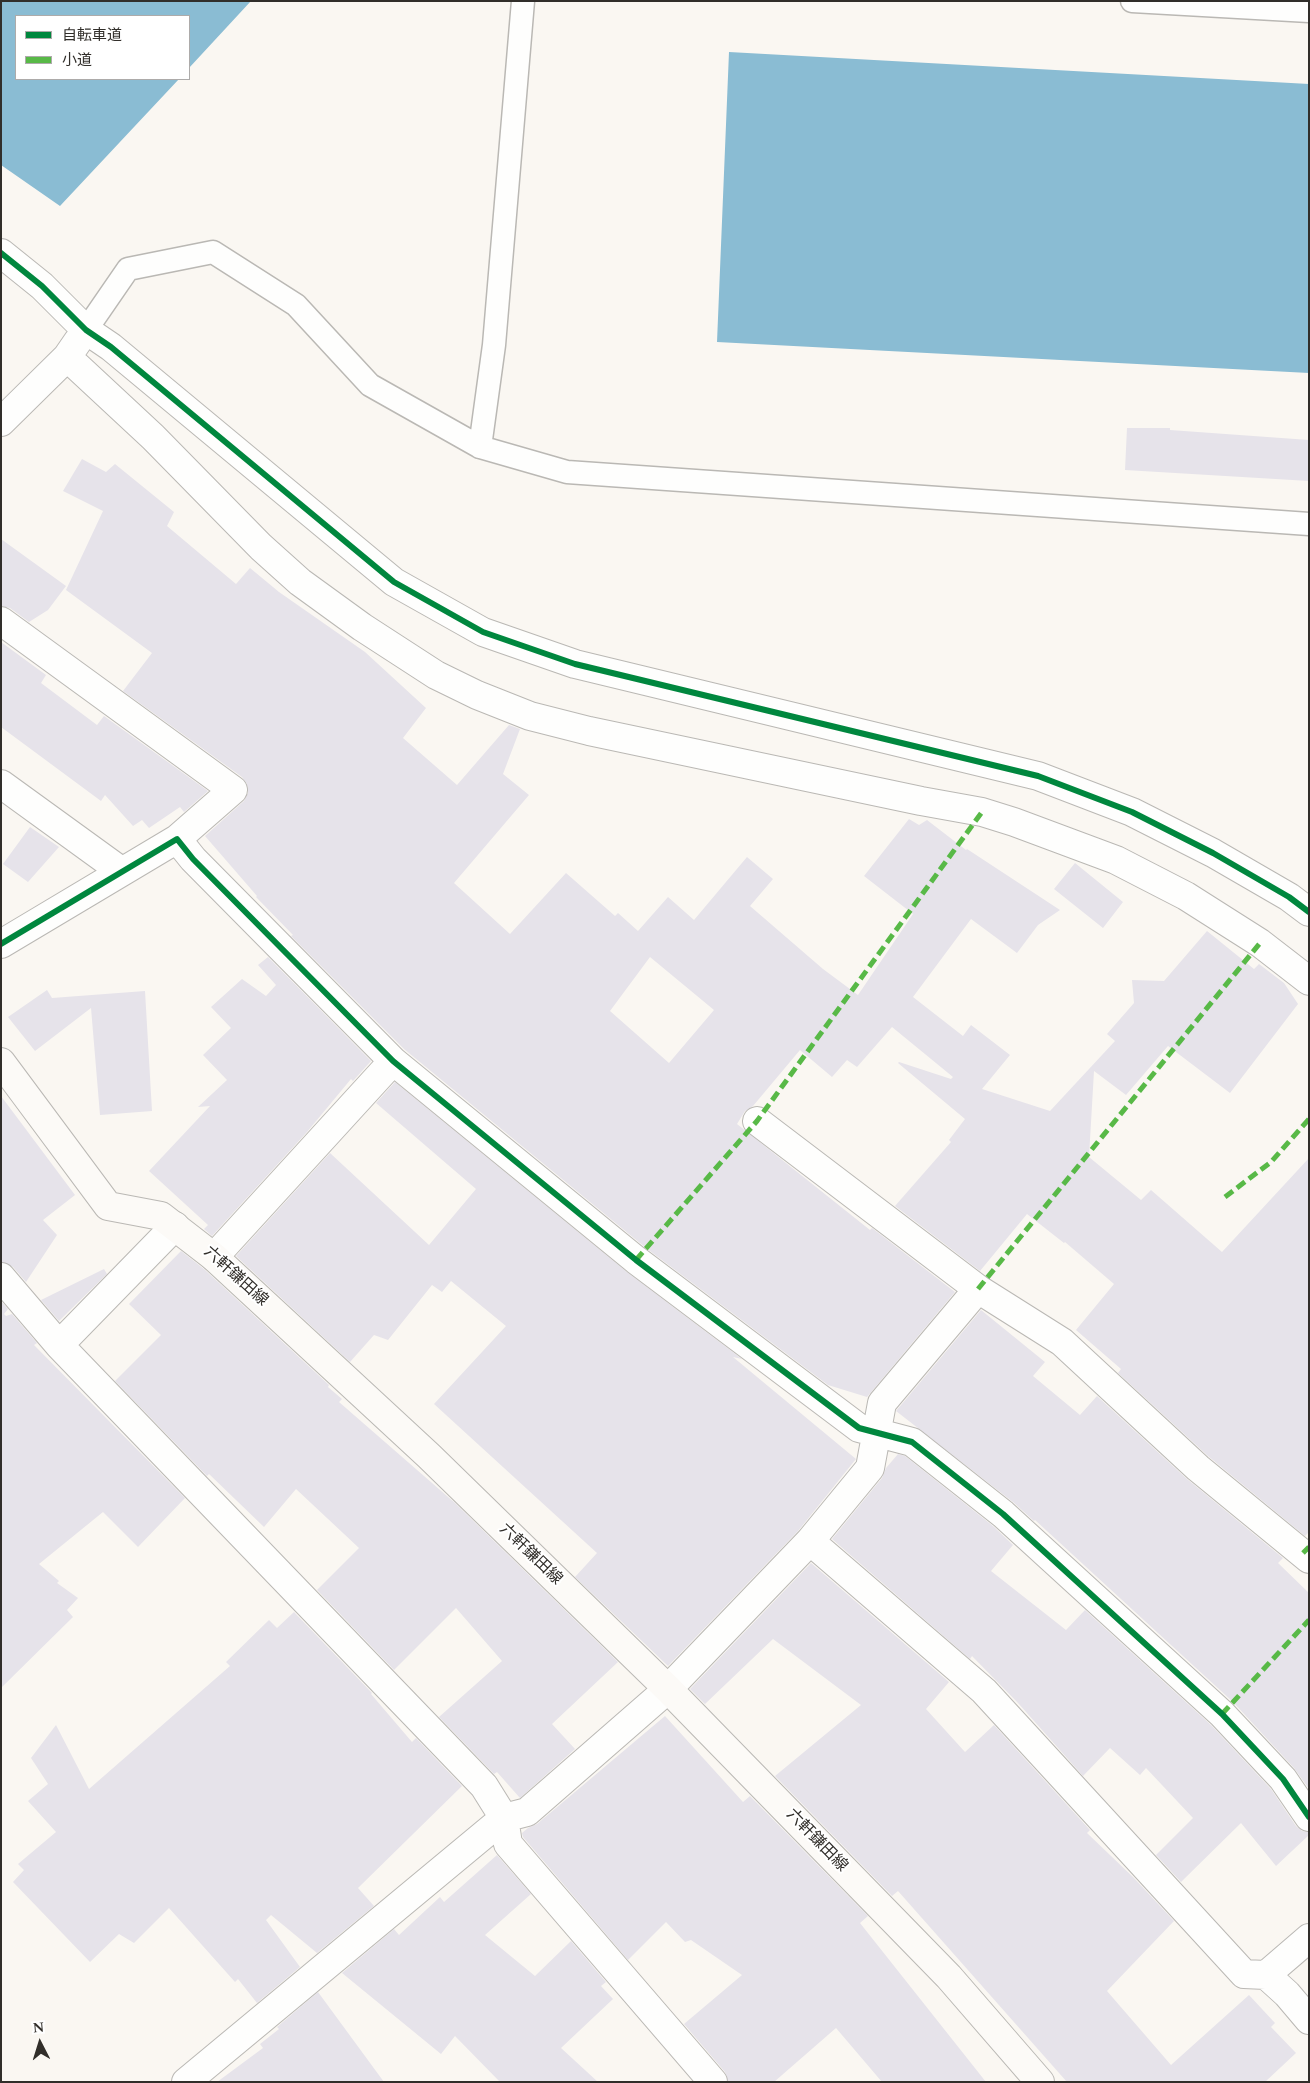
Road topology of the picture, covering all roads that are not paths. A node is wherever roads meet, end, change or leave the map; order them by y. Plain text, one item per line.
1 (522, 1) edge
2 (1132, 1) edge
3 (1309, 11) edge
4 (1, 253) edge
5 (86, 330) junction
6 (67, 357) junction
7 (1, 422) edge
8 (480, 448) junction
9 (1309, 524) edge
10 (1, 620) edge
11 (1, 784) edge
12 (177, 839) junction
13 (121, 872) junction
14 (1309, 912) edge
15 (1, 944) edge
16 (1309, 981) edge
17 (393, 1060) junction
18 (1, 1062) edge
19 (757, 1121) dead end
20 (175, 1226) junction
21 (214, 1256) junction
22 (1, 1277) edge
23 (978, 1289) junction
24 (59, 1345) junction
25 (877, 1432) junction
26 (810, 1541) junction
27 (1309, 1559) edge
28 (668, 1689) junction
29 (1309, 1817) edge
30 (504, 1818) junction
31 (1309, 1938) edge
32 (1266, 1975) junction
33 (1309, 2020) edge
34 (186, 2082) edge
35 (713, 2082) edge
36 (1040, 2082) edge

1 - 8 lane
2 - 3 lane
4 - 5 street
5 - 6 street
5 - 8 lane
5 - 14 street
6 - 7 street
6 - 16 street
8 - 9 lane
10 - 12 street
11 - 13 street
12 - 13 street
12 - 17 street
13 - 15 street
17 - 21 street
17 - 25 street
18 - 20 main road, 六軒鎌田線
19 - 23 street
20 - 21 main road, 六軒鎌田線
20 - 24 street
21 - 28 main road, 六軒鎌田線
22 - 24 street
23 - 25 street
23 - 27 street
24 - 30 street
25 - 26 street
25 - 29 street
26 - 28 street
26 - 32 street
28 - 30 street
28 - 36 main road, 六軒鎌田線
30 - 34 street
30 - 35 street
31 - 32 street
32 - 33 street

